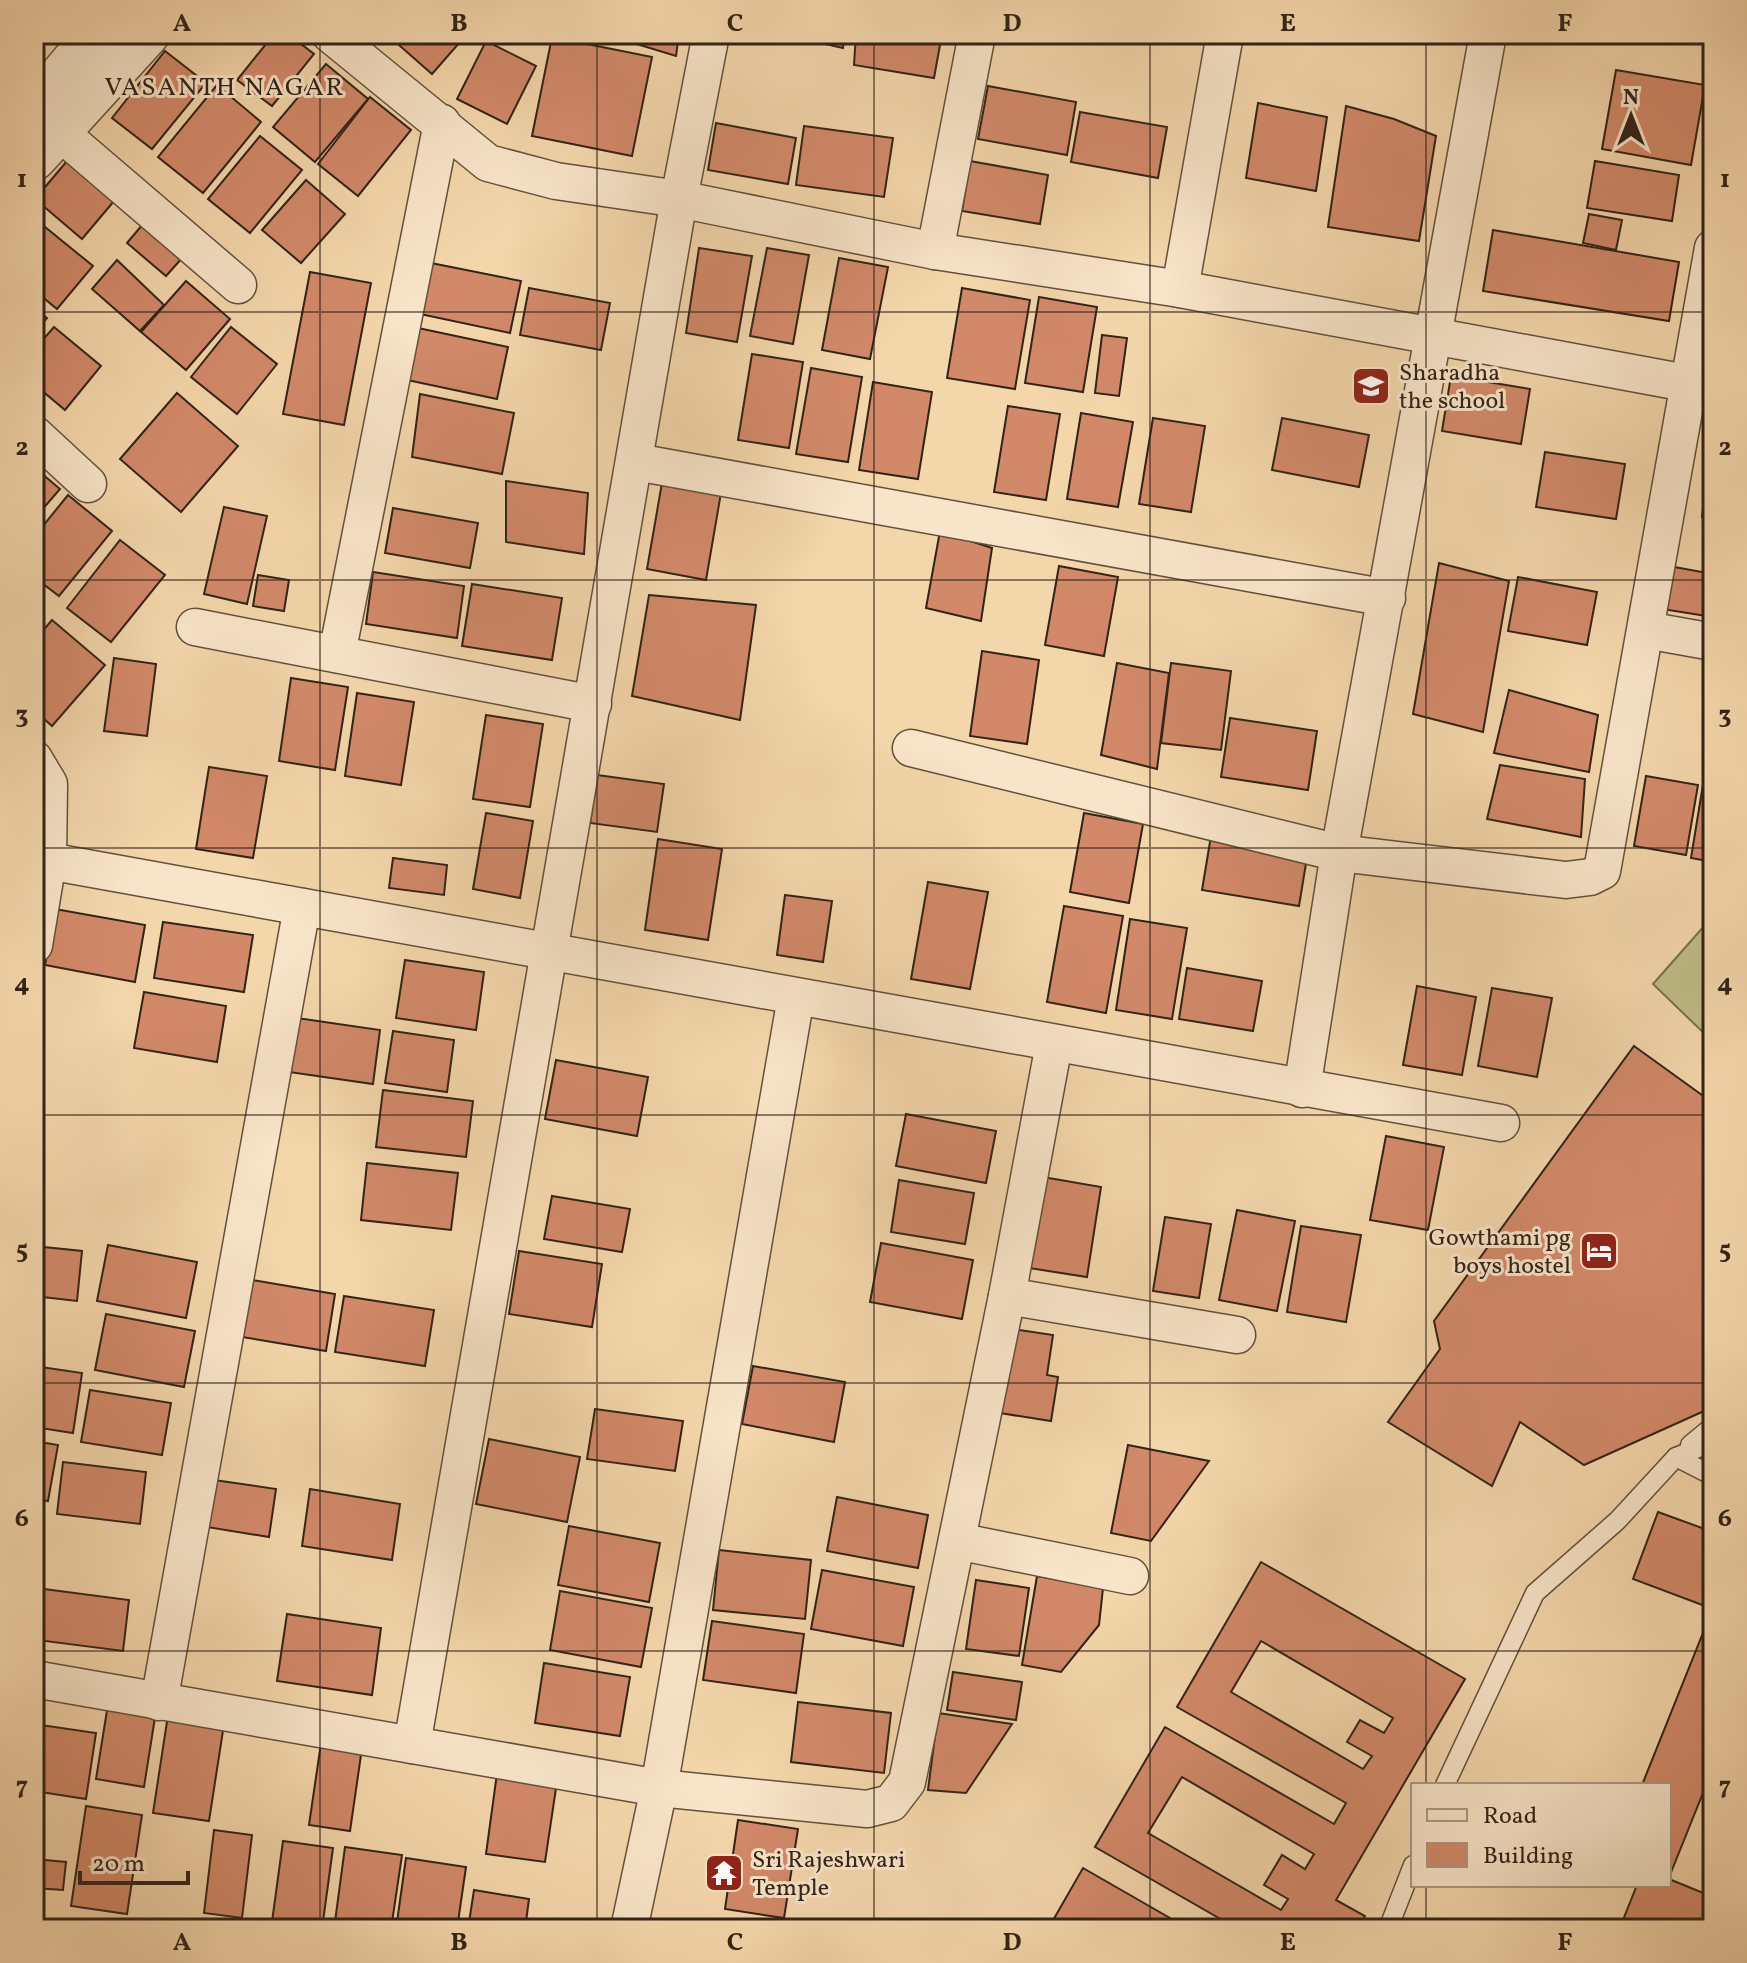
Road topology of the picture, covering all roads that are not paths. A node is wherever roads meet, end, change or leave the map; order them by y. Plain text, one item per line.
1 (97, 34) edge
2 (147, 34) edge
3 (330, 34) edge
4 (711, 34) edge
5 (977, 34) edge
6 (1225, 34) edge
7 (1488, 34) edge
8 (442, 123) junction
9 (42, 132) edge
10 (679, 199) junction
11 (1713, 248) edge
12 (935, 251) junction
13 (238, 285) dead end
14 (1180, 289) junction
15 (1435, 339) junction
16 (1701, 386) edge
17 (34, 434) edge
18 (636, 462) junction
19 (88, 484) dead end
20 (1387, 598) junction
21 (195, 627) dead end
22 (1646, 630) junction
23 (1713, 642) edge
24 (337, 654) junction
25 (593, 704) junction
26 (911, 748) dead end
27 (34, 759) edge
28 (1339, 853) junction
29 (48, 861) junction
30 (302, 907) junction
31 (34, 945) edge
32 (548, 952) junction
33 (796, 997) junction
34 (1054, 1044) junction
35 (1302, 1089) junction
36 (1501, 1123) dead end
37 (1007, 1296) junction
38 (1237, 1335) dead end
39 (1713, 1426) edge
40 (1713, 1442) edge
41 (1676, 1457) junction
42 (1713, 1476) edge
43 (957, 1541) junction
44 (1130, 1576) dead end
45 (34, 1679) edge
46 (159, 1702) junction
47 (412, 1745) junction
48 (1446, 1783) edge
49 (659, 1788) junction
50 (1411, 1870) edge
51 (629, 1929) edge
52 (1388, 1929) edge

1 - 9 street
2 - 9 street
3 - 8 street
4 - 10 street
5 - 12 street
6 - 14 street
7 - 15 street
8 - 10 street
8 - 24 street
9 - 13 street
10 - 12 street
10 - 18 street
11 - 16 street
12 - 14 street
14 - 15 street
15 - 16 street
15 - 20 street
16 - 22 street
17 - 19 street
18 - 20 street
18 - 25 street
20 - 28 street
21 - 24 street
22 - 23 street
22 - 28 street
24 - 25 street
25 - 32 street
26 - 28 street
27 - 29 street
28 - 35 street
29 - 30 street
29 - 31 street
30 - 32 street
30 - 46 street
32 - 33 street
32 - 47 street
33 - 34 street
33 - 49 street
34 - 35 street
34 - 37 street
35 - 36 street
37 - 38 street
37 - 43 street
39 - 41 lane
40 - 41 lane
41 - 42 lane
41 - 48 lane
43 - 44 street
43 - 49 street
45 - 46 street
46 - 47 street
47 - 49 street
49 - 51 street
50 - 52 lane

